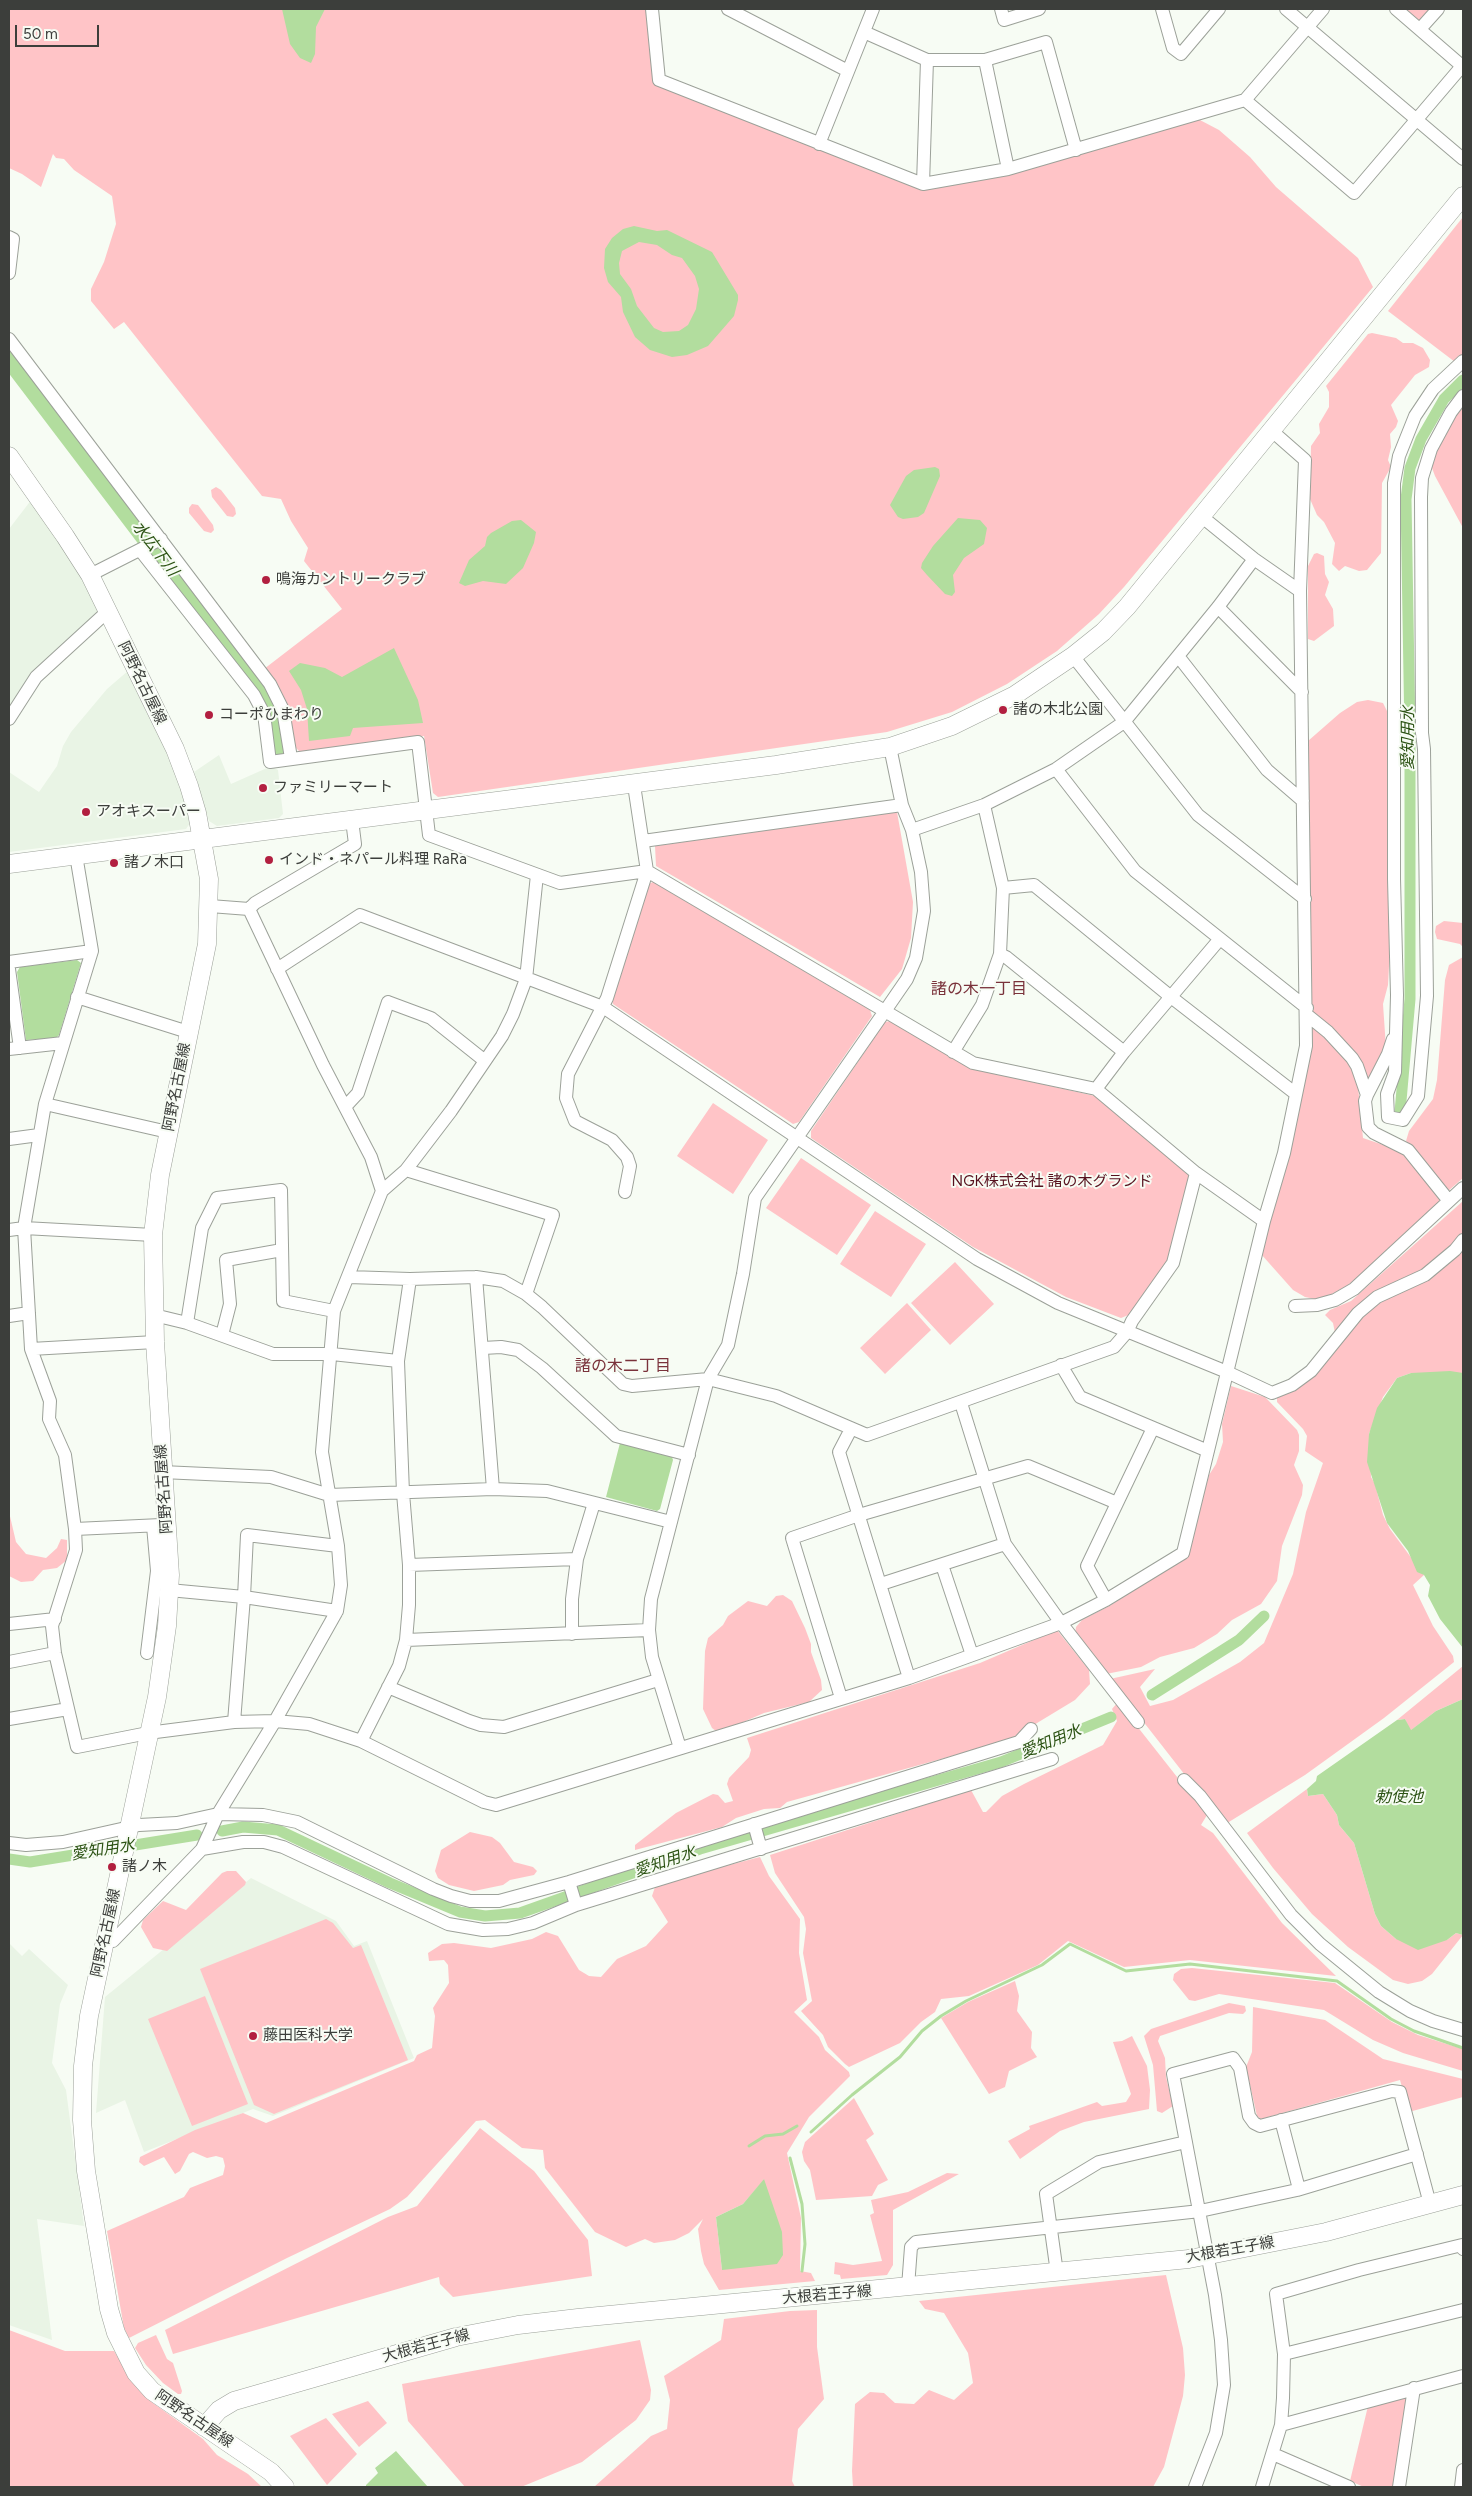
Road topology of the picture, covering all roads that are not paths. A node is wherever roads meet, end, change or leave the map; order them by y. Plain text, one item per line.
1 (652, 9) edge
2 (728, 9) edge
3 (872, 9) edge
4 (1001, 9) edge
5 (1039, 9) edge
6 (1162, 9) edge
7 (1219, 9) edge
8 (1286, 9) edge
9 (1323, 9) edge
10 (1396, 9) edge
11 (1438, 9) edge
12 (1308, 26) junction
13 (1420, 29) junction
14 (864, 32) junction
15 (927, 60) junction
16 (985, 60) junction
17 (1463, 65) edge
18 (848, 71) junction
19 (1245, 100) junction
20 (1417, 119) junction
21 (819, 144) junction
22 (1076, 150) junction
23 (1463, 159) edge
24 (1008, 169) junction
25 (923, 184) junction
26 (1463, 196) edge
27 (9, 237) edge
28 (9, 273) edge
29 (9, 339) edge
30 (1463, 360) edge
31 (1463, 396) edge
32 (1272, 431) junction
33 (9, 456) edge
34 (1201, 516) junction
35 (160, 540) junction
36 (142, 549) junction
37 (1254, 559) junction
38 (90, 575) junction
39 (1300, 591) junction
40 (1218, 607) junction
41 (108, 611) junction
42 (1073, 656) junction
43 (1178, 656) junction
44 (1302, 692) junction
45 (9, 719) edge
46 (1124, 722) junction
47 (890, 747) junction
48 (291, 758) junction
49 (1056, 768) junction
50 (634, 785) junction
51 (1303, 801) junction
52 (902, 805) junction
53 (984, 805) junction
54 (428, 811) junction
55 (352, 820) junction
56 (912, 830) junction
57 (204, 839) junction
58 (642, 841) junction
59 (76, 855) junction
60 (9, 864) edge
61 (647, 871) junction
62 (537, 875) junction
63 (1003, 888) junction
64 (1305, 899) junction
65 (210, 906) junction
66 (248, 910) junction
67 (1219, 940) junction
68 (92, 951) junction
69 (1000, 954) junction
70 (9, 962) edge
71 (9, 969) edge
72 (277, 969) junction
73 (526, 979) junction
74 (77, 997) junction
75 (1171, 998) junction
76 (603, 1007) junction
77 (1307, 1011) junction
78 (885, 1012) junction
79 (188, 1032) junction
80 (1395, 1034) junction
81 (63, 1043) junction
82 (15, 1049) edge
83 (953, 1052) junction
84 (1124, 1052) junction
85 (485, 1061) junction
86 (1096, 1089) junction
87 (1296, 1094) junction
88 (1367, 1095) junction
89 (45, 1104) junction
90 (345, 1107) junction
91 (168, 1132) junction
92 (39, 1135) junction
93 (9, 1139) edge
94 (797, 1139) junction
95 (406, 1170) junction
96 (1196, 1173) junction
97 (1463, 1188) edge
98 (382, 1191) junction
99 (624, 1192) dead end
100 (1449, 1201) junction
101 (1264, 1221) junction
102 (24, 1228) junction
103 (9, 1230) edge
104 (152, 1235) junction
105 (1463, 1240) edge
106 (282, 1250) junction
107 (348, 1277) junction
108 (476, 1277) junction
109 (410, 1279) junction
110 (526, 1294) junction
111 (1295, 1306) dead end
112 (334, 1311) junction
113 (29, 1313) junction
114 (154, 1315) junction
115 (9, 1316) edge
116 (187, 1324) junction
117 (1127, 1332) junction
118 (222, 1335) junction
119 (155, 1342) junction
120 (483, 1348) junction
121 (31, 1349) junction
122 (332, 1354) junction
123 (398, 1362) junction
124 (1061, 1365) junction
125 (1227, 1372) junction
126 (708, 1380) junction
127 (961, 1403) junction
128 (1154, 1428) junction
129 (851, 1429) junction
130 (1208, 1451) junction
131 (688, 1455) junction
132 (162, 1472) junction
133 (984, 1479) junction
134 (493, 1489) junction
135 (403, 1493) junction
136 (329, 1496) junction
137 (594, 1502) junction
138 (1116, 1503) junction
139 (859, 1515) junction
140 (671, 1522) junction
141 (160, 1525) junction
142 (75, 1529) junction
143 (1006, 1544) junction
144 (338, 1546) junction
145 (577, 1560) junction
146 (409, 1565) junction
147 (942, 1565) junction
148 (881, 1584) junction
149 (169, 1590) junction
150 (244, 1597) junction
151 (1106, 1600) junction
152 (337, 1611) junction
153 (55, 1619) junction
154 (1061, 1623) junction
155 (9, 1624) edge
156 (649, 1630) junction
157 (572, 1634) junction
158 (406, 1640) junction
159 (147, 1653) dead end
160 (55, 1654) junction
161 (972, 1655) junction
162 (9, 1662) edge
163 (909, 1678) junction
164 (658, 1680) junction
165 (388, 1687) junction
166 (841, 1698) junction
167 (68, 1709) junction
168 (9, 1719) edge
169 (275, 1721) junction
170 (234, 1722) junction
171 (1138, 1722) dead end
172 (1031, 1729) dead end
173 (148, 1733) junction
174 (361, 1741) junction
175 (680, 1748) junction
176 (1052, 1759) dead end
177 (1184, 1780) dead end
178 (218, 1814) junction
179 (755, 1827) junction
180 (128, 1830) junction
181 (9, 1843) edge
182 (760, 1847) junction
183 (202, 1848) junction
184 (570, 1883) junction
185 (576, 1903) junction
186 (104, 1940) junction
187 (1463, 2030) edge
188 (1281, 2120) junction
189 (1186, 2142) junction
190 (1417, 2154) junction
191 (1299, 2189) junction
192 (1463, 2195) edge
193 (1430, 2204) junction
194 (1200, 2211) junction
195 (1051, 2227) junction
196 (1463, 2249) edge
197 (1208, 2255) junction
198 (1057, 2273) junction
199 (908, 2287) junction
200 (1463, 2310) edge
201 (1284, 2354) junction
202 (1463, 2376) edge
203 (1414, 2388) junction
204 (1281, 2424) junction
205 (204, 2427) junction
206 (1274, 2454) junction
207 (285, 2487) edge
208 (1195, 2487) edge
209 (1262, 2487) edge
210 (1349, 2487) edge
211 (1400, 2487) edge

1 - 21 street
2 - 18 street
3 - 14 street
4 - 5 street
6 - 7 street
8 - 12 street
9 - 12 street
10 - 13 street
11 - 13 street
12 - 19 street
12 - 20 street
13 - 17 street
14 - 15 street
14 - 18 street
15 - 16 street
15 - 25 street
16 - 22 street
16 - 24 street
17 - 20 street
18 - 21 street
19 - 20 street
19 - 22 street
20 - 23 street
21 - 25 street
22 - 24 street
24 - 25 street
26 - 32 street
27 - 28 street
29 - 35 street
30 - 80 street
31 - 80 street
32 - 34 street
32 - 39 street
33 - 38 street, 阿野名古屋線
34 - 37 street
34 - 42 street
35 - 36 street
35 - 48 street
36 - 38 street
36 - 48 street
37 - 39 street
37 - 40 street
38 - 41 street, 阿野名古屋線
39 - 44 street
40 - 43 street
40 - 44 street
41 - 45 street
41 - 57 street, 阿野名古屋線
42 - 46 street
42 - 47 street
43 - 46 street
43 - 51 street
44 - 51 street
46 - 49 street
46 - 64 street
47 - 50 street
47 - 52 street
48 - 54 street
49 - 53 street
49 - 67 street
50 - 54 street
50 - 58 street
51 - 64 street
52 - 56 street
52 - 58 street
53 - 56 street
53 - 63 street
54 - 55 street
54 - 62 street
55 - 57 street
55 - 66 street
56 - 78 street
57 - 59 street
57 - 65 street, 阿野名古屋線
58 - 61 street
59 - 60 street
59 - 68 street
61 - 62 street
61 - 76 street
61 - 78 street
62 - 73 street
63 - 69 street
63 - 75 street
64 - 77 street
65 - 66 street
65 - 79 street, 阿野名古屋線
66 - 72 street
67 - 75 street
67 - 77 street
68 - 70 street
68 - 74 street
69 - 83 street
69 - 84 street
71 - 82 street
72 - 73 street
72 - 90 street
73 - 76 street
73 - 85 street
74 - 79 street
74 - 81 street
75 - 84 street
75 - 87 street
76 - 94 street
76 - 99 street
77 - 87 street
77 - 88 street
78 - 83 street
78 - 94 street
79 - 91 street, 阿野名古屋線
80 - 88 street
81 - 82 street
81 - 89 street
83 - 86 street
84 - 86 street
85 - 90 street
85 - 95 street
86 - 96 street
87 - 101 street
88 - 100 street
89 - 91 street
89 - 92 street
90 - 98 street
91 - 104 street, 阿野名古屋線
92 - 93 street
92 - 102 street
94 - 117 street
94 - 126 street
95 - 98 street
95 - 110 street
96 - 101 street
96 - 117 street
97 - 100 street
98 - 107 street
100 - 111 street
101 - 125 street
102 - 103 street
102 - 104 street
102 - 113 street
104 - 114 street, 阿野名古屋線
105 - 125 street
106 - 112 street
106 - 116 street
106 - 118 street
107 - 109 street
107 - 112 street
108 - 109 street
108 - 110 street
108 - 120 street
109 - 123 street
110 - 126 street
112 - 122 street
113 - 115 street
113 - 121 street
114 - 116 street
114 - 119 street, 阿野名古屋線
116 - 118 street
117 - 124 street
117 - 125 street
118 - 122 street
119 - 121 street
119 - 132 street, 阿野名古屋線
120 - 131 street
120 - 134 street
121 - 142 street
122 - 123 street
122 - 136 street
123 - 135 street
124 - 127 street
124 - 128 street
125 - 130 street
126 - 129 street
126 - 131 street
127 - 129 street
127 - 133 street
128 - 130 street
128 - 138 street
129 - 139 street
130 - 151 street
131 - 140 street
132 - 136 street
132 - 141 street, 阿野名古屋線
133 - 138 street
133 - 139 street
133 - 143 street
134 - 135 street
134 - 137 street
135 - 136 street
135 - 146 street
136 - 144 street
137 - 140 street
137 - 145 street
138 - 151 street
139 - 148 street
139 - 166 street
140 - 156 street
141 - 142 street
141 - 149 street, 阿野名古屋線
141 - 159 street
142 - 153 street
143 - 147 street
143 - 154 street
144 - 150 street
144 - 152 street
145 - 146 street
145 - 157 street
146 - 158 street
147 - 148 street
147 - 161 street
148 - 163 street
149 - 150 street
149 - 173 street, 阿野名古屋線
150 - 152 street
150 - 170 street
151 - 154 street
152 - 169 street
153 - 155 street
153 - 160 street
154 - 161 street
154 - 171 street
156 - 157 street
156 - 164 street
157 - 158 street
158 - 165 street
160 - 162 street
160 - 167 street
161 - 163 street
163 - 166 street
164 - 165 street
164 - 175 street
165 - 174 street
166 - 175 street
167 - 168 street
167 - 173 street
169 - 170 street
169 - 174 street
169 - 178 street
170 - 173 street
172 - 179 street
173 - 180 street, 阿野名古屋線
174 - 175 street
176 - 182 street
177 - 187 street
178 - 180 street
178 - 183 street
178 - 184 street
179 - 182 street
179 - 184 street
180 - 181 street
180 - 186 street, 阿野名古屋線
182 - 185 street
183 - 185 street
183 - 186 street
184 - 185 street
186 - 205 street, 阿野名古屋線
188 - 189 street
188 - 190 street
188 - 191 street
189 - 194 street
189 - 195 street
190 - 191 street
190 - 193 street
191 - 194 street
192 - 193 street, 大根若王子線
193 - 197 street, 大根若王子線
194 - 195 street
194 - 197 street
195 - 198 street
195 - 199 street
196 - 201 street
197 - 198 street, 大根若王子線
197 - 208 street
198 - 199 street, 大根若王子線
199 - 205 street, 大根若王子線
200 - 201 street
201 - 204 street
202 - 203 street
203 - 204 street
203 - 211 street
204 - 206 street
205 - 207 street, 阿野名古屋線
206 - 209 street
206 - 210 street

